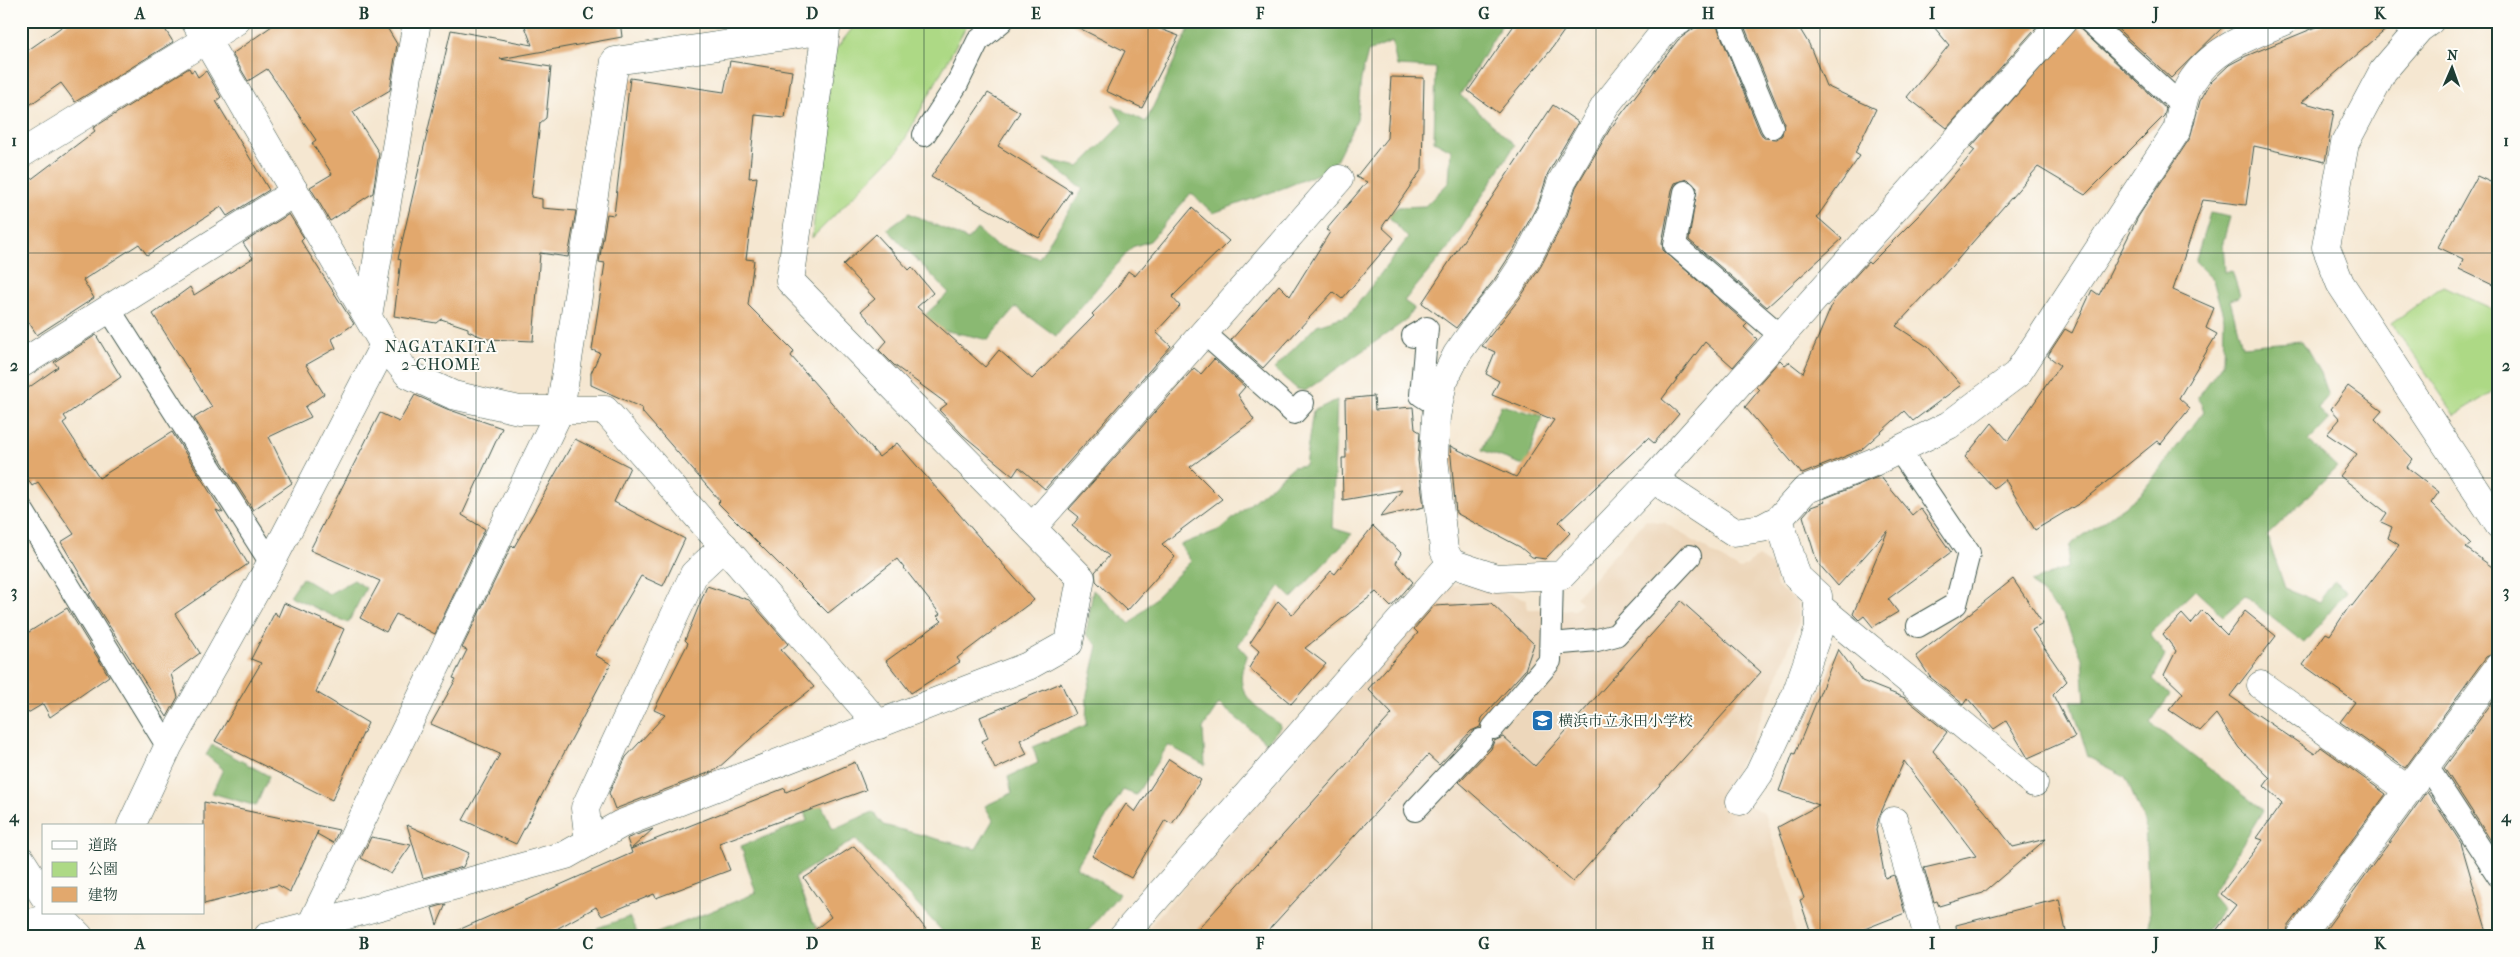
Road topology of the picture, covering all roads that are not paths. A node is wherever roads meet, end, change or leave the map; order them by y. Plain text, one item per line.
1 (236, 21) edge
2 (417, 21) edge
3 (1002, 21) edge
4 (1679, 21) edge
5 (1728, 21) edge
6 (2063, 21) edge
7 (2089, 21) edge
8 (2285, 21) edge
9 (2430, 21) edge
10 (830, 26) edge
11 (201, 30) edge
12 (2183, 107) junction
13 (1772, 128) dead end
14 (924, 135) dead end
15 (21, 154) edge
16 (1339, 179) dead end
17 (296, 192) junction
18 (1686, 192) dead end
19 (109, 309) junction
20 (368, 316) junction
21 (1204, 333) junction
22 (1413, 336) dead end
23 (1782, 336) junction
24 (384, 345) junction
25 (21, 364) edge
26 (1303, 403) dead end
27 (1438, 406) junction
28 (560, 410) junction
29 (1899, 450) junction
30 (1653, 479) junction
31 (21, 508) edge
32 (1779, 519) junction
33 (2499, 525) edge
34 (1032, 528) junction
35 (724, 546) junction
36 (1690, 556) dead end
37 (271, 563) junction
38 (1451, 563) junction
39 (1552, 576) junction
40 (1818, 606) junction
41 (1918, 626) dead end
42 (1551, 644) junction
43 (2499, 666) edge
44 (2260, 685) dead end
45 (880, 725) junction
46 (168, 747) junction
47 (2426, 765) junction
48 (2034, 783) dead end
49 (2408, 790) junction
50 (1740, 801) dead end
51 (1415, 810) dead end
52 (1894, 821) dead end
53 (132, 824) edge
54 (589, 842) junction
55 (21, 860) edge
56 (2499, 877) edge
57 (42, 893) edge
58 (42, 914) edge
59 (58, 914) edge
60 (311, 925) junction
61 (21, 926) edge
62 (1922, 931) edge
63 (79, 936) edge
64 (268, 936) edge
65 (1123, 936) edge
66 (2301, 936) edge

1 - 11 street
2 - 20 street
3 - 14 lane
4 - 27 street
5 - 13 lane
6 - 23 street
7 - 12 lane
8 - 12 street
9 - 33 street
10 - 28 street
10 - 34 street
11 - 15 street
11 - 17 street
12 - 29 street
16 - 21 street
17 - 19 street
17 - 20 street
18 - 23 lane
19 - 25 street
19 - 37 lane
20 - 24 street
21 - 26 lane
21 - 34 street
22 - 27 lane
23 - 30 street
24 - 28 street
24 - 37 street
27 - 38 street
28 - 35 street
28 - 60 street
29 - 32 street
29 - 41 lane
30 - 32 street
30 - 39 street
31 - 46 lane
32 - 40 street
34 - 45 street
35 - 45 street
35 - 54 street
36 - 42 lane
37 - 46 street
38 - 39 street
38 - 65 street
39 - 42 lane
40 - 48 street
40 - 50 street
42 - 51 lane
43 - 47 street
44 - 49 street
45 - 54 street
46 - 53 street
47 - 49 street
47 - 56 lane
49 - 66 street
52 - 62 street
54 - 60 street
55 - 57 street
58 - 61 street
59 - 63 street
60 - 64 street

